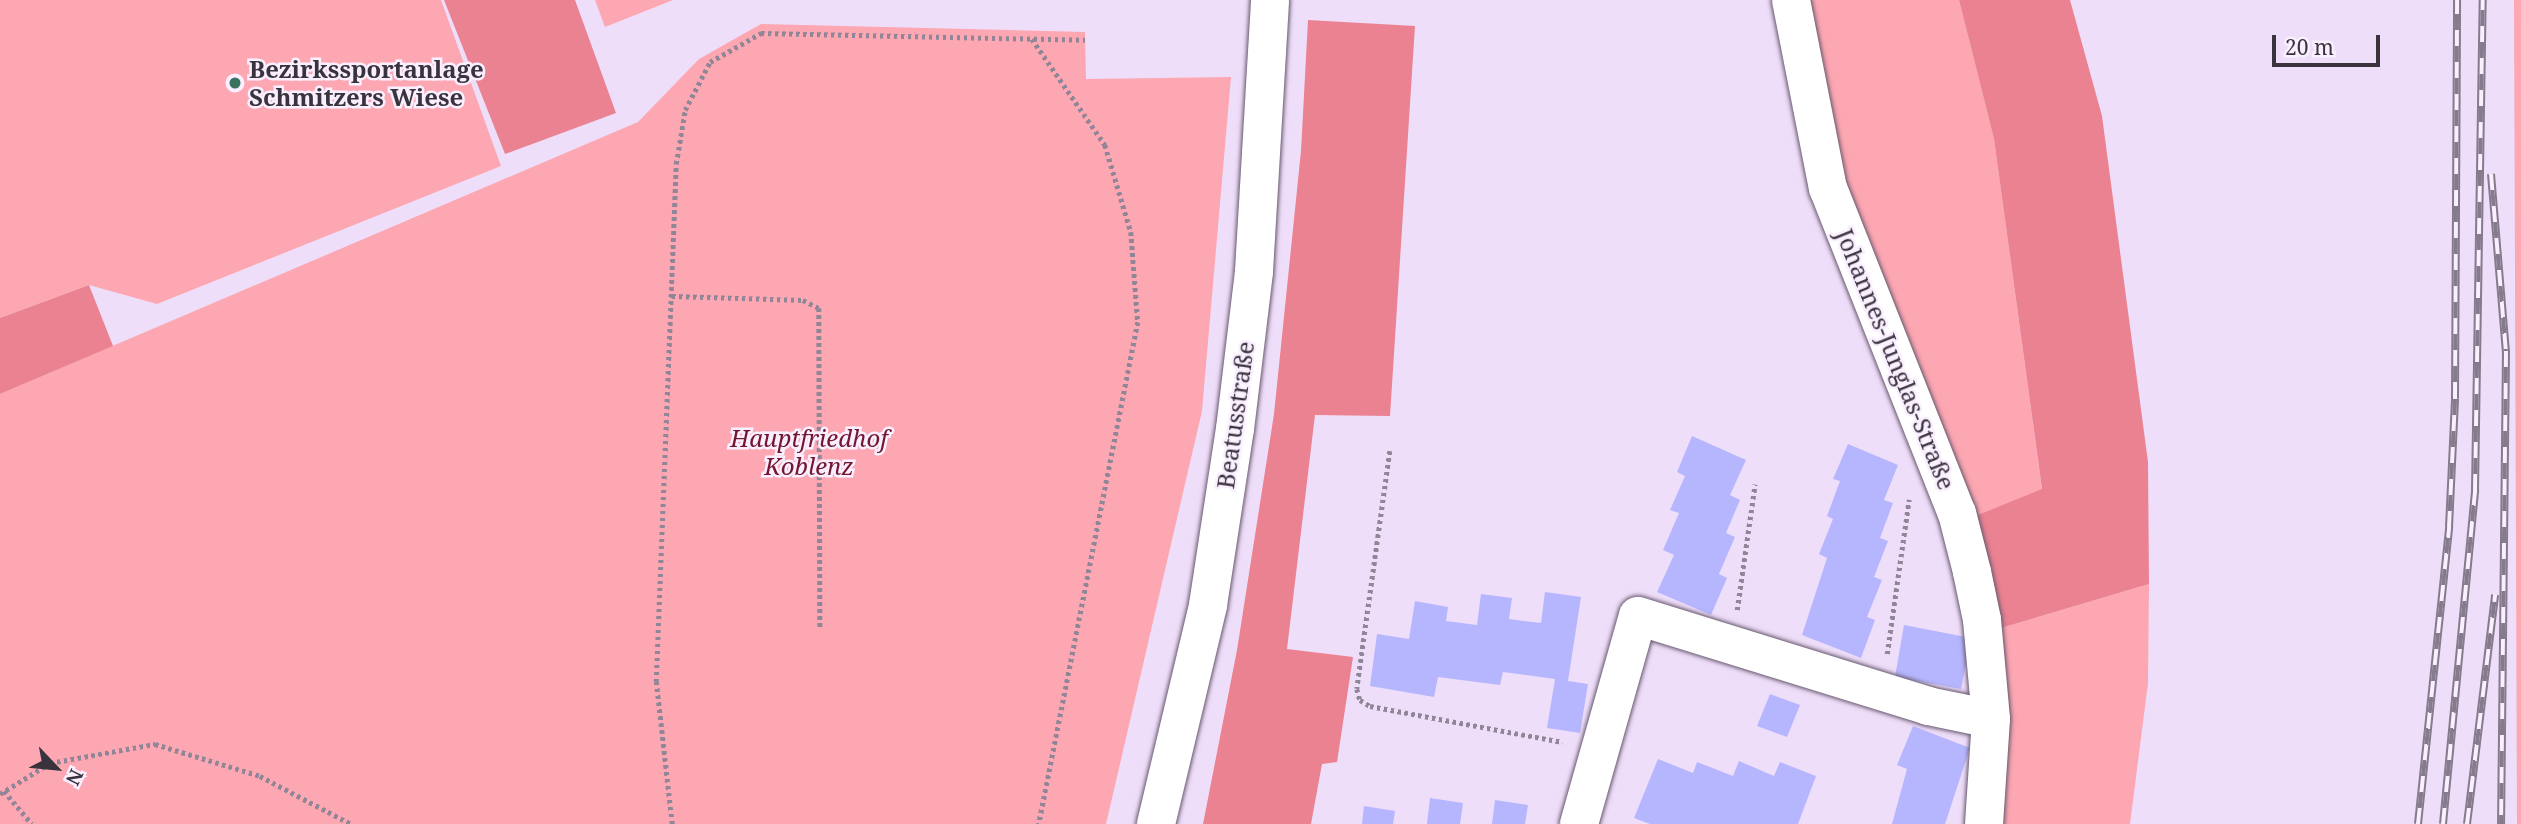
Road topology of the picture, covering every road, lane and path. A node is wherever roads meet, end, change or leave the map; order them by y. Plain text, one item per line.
1 (1270, 0) edge
2 (1791, 0) edge
3 (1032, 39) junction
4 (1085, 40) dead end
5 (672, 296) junction
6 (1390, 451) dead end
7 (1755, 484) dead end
8 (1909, 500) dead end
9 (820, 628) dead end
10 (1732, 645) junction
11 (1882, 693) junction
12 (1991, 719) junction
13 (1602, 749) junction
14 (2, 792) edge
15 (32, 824) edge
16 (351, 824) edge
17 (672, 824) edge
18 (1039, 824) edge
19 (1156, 824) edge
20 (1579, 824) edge
21 (1984, 824) edge

1 - 19 street, Beatusstraße
2 - 12 street, Johannes-Junglas-Straße
3 - 4 path
3 - 5 path
3 - 18 path
5 - 9 path
5 - 17 path
6 - 13 path
7 - 10 path
8 - 11 path
10 - 11 street
10 - 13 street
11 - 12 street
12 - 21 street, Johannes-Junglas-Straße
13 - 20 street
14 - 15 path
14 - 16 path

